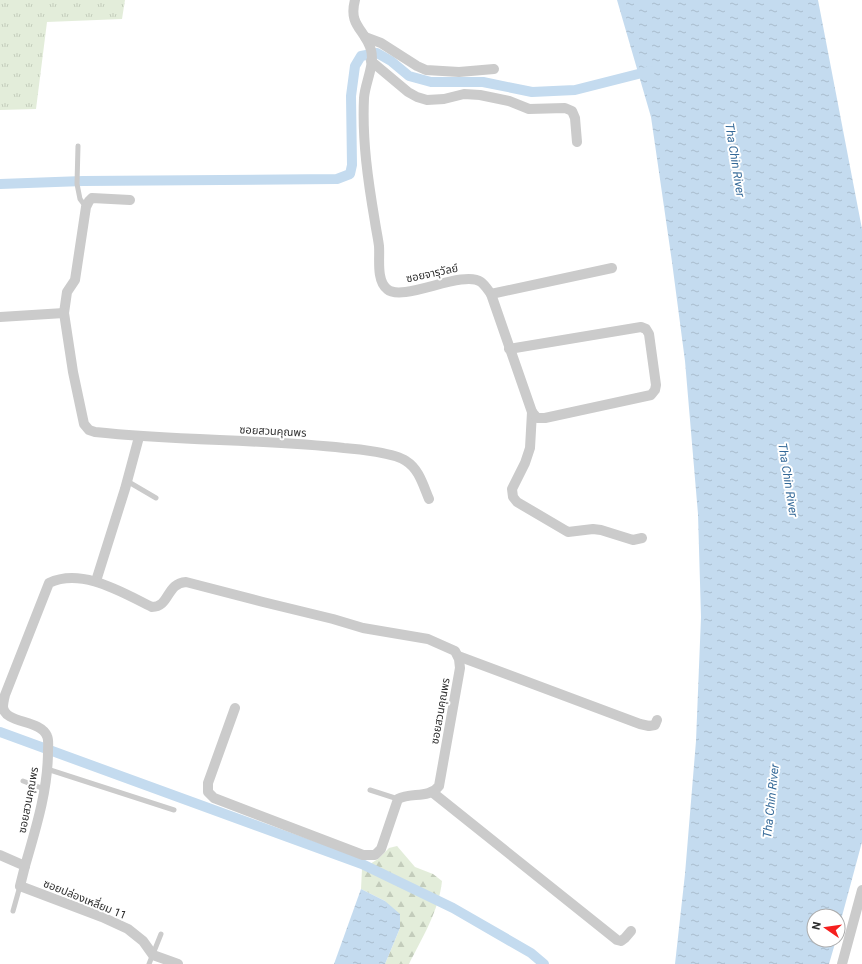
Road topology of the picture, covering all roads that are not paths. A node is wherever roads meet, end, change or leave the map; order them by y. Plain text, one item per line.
1 (355, 0) edge
2 (365, 37) junction
3 (371, 62) junction
4 (494, 69) dead end
5 (577, 142) dead end
6 (78, 146) dead end
7 (130, 200) dead end
8 (86, 207) junction
9 (612, 268) dead end
10 (490, 294) junction
11 (64, 313) junction
12 (0, 317) edge
13 (510, 349) junction
14 (532, 412) junction
15 (139, 437) junction
16 (127, 481) junction
17 (156, 498) dead end
18 (429, 499) dead end
19 (642, 538) dead end
20 (96, 581) junction
21 (458, 656) junction
22 (235, 708) dead end
23 (656, 720) dead end
24 (47, 769) junction
25 (23, 781) dead end
26 (44, 789) junction
27 (370, 790) dead end
28 (432, 792) junction
29 (398, 799) junction
30 (174, 810) dead end
31 (0, 855) edge
32 (25, 866) junction
33 (20, 886) junction
34 (862, 890) edge
35 (13, 910) dead end
36 (631, 931) dead end
37 (161, 934) dead end
38 (151, 959) edge
39 (178, 964) edge
40 (842, 964) edge

1 - 2 street, ซอยจารุวัลย์
2 - 3 street, ซอยจารุวัลย์
2 - 4 street
3 - 5 street
3 - 10 street, ซอยจารุวัลย์
6 - 8 lane
7 - 8 street
8 - 11 street, ซอยสวนคุณพร
9 - 10 street
10 - 13 street, ซอยจารุวัลย์
11 - 12 street
11 - 15 street, ซอยสวนคุณพร
13 - 14 street, ซอยจารุวัลย์
13 - 14 street
14 - 19 street, ซอยจารุวัลย์
15 - 16 street
15 - 18 street, ซอยสวนคุณพร
16 - 17 lane
16 - 20 street
20 - 21 street, ซอยสวนคุณพร
20 - 24 street, ซอยสวนคุณพร
21 - 23 street
21 - 28 street, ซอยสวนคุณพร
22 - 29 street
24 - 26 street, ซอยสวนคุณพร
24 - 30 lane
25 - 26 lane
26 - 32 street, ซอยสวนคุณพร
27 - 29 lane
28 - 29 street
28 - 36 street
31 - 32 street
32 - 33 street
33 - 35 lane
33 - 38 street, ซอยปล่องเหลี่ยม 11
34 - 40 street
37 - 38 lane
38 - 39 street, ซอยปล่องเหลี่ยม 11

